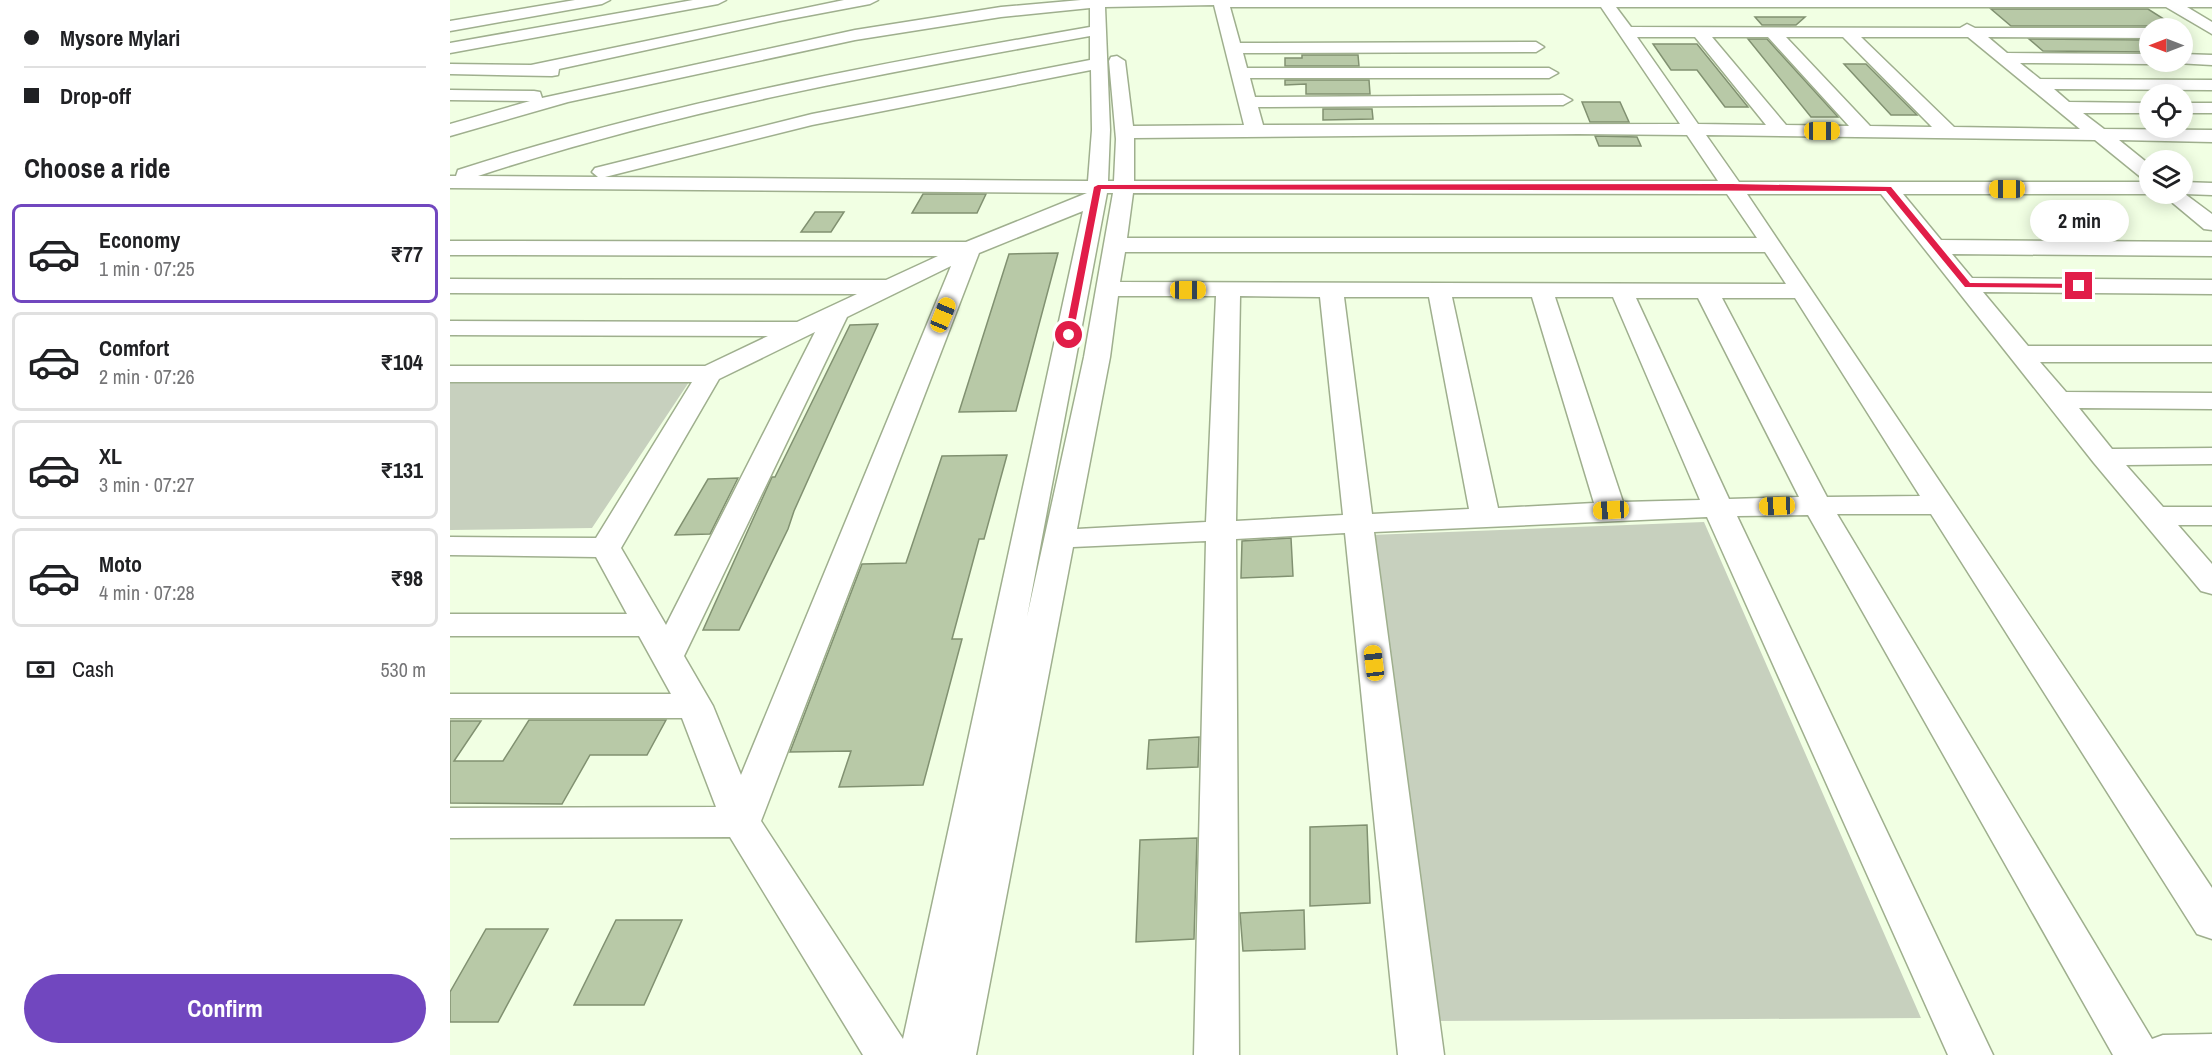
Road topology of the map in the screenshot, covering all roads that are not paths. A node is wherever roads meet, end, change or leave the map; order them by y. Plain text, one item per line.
1 (540, 0) edge
2 (602, 0) edge
3 (717, 0) edge
4 (870, 0) edge
5 (1930, 0) edge
6 (1220, 1) edge
7 (1512, 1) edge
8 (1605, 1) edge
9 (2149, 1) edge
10 (1104, 2) edge
11 (2169, 2) junction
12 (2212, 2) edge
13 (1003, 6) edge
14 (453, 13) edge
15 (450, 26) edge
16 (1099, 30) junction
17 (1846, 31) junction
18 (2212, 31) edge
19 (1627, 32) junction
20 (1699, 32) junction
21 (1771, 32) junction
22 (1971, 32) junction
23 (2139, 33) edge
24 (2193, 33) edge
25 (1536, 47) junction
26 (450, 48) edge
27 (999, 48) junction
28 (1232, 48) junction
29 (2005, 58) junction
30 (2139, 59) edge
31 (2193, 59) edge
32 (2212, 60) edge
33 (1100, 63) junction
34 (450, 69) edge
35 (533, 70) junction
36 (675, 73) junction
37 (1240, 73) junction
38 (1549, 73) junction
39 (998, 84) junction
40 (2038, 84) junction
41 (2212, 84) edge
42 (450, 95) edge
43 (570, 96) junction
44 (1563, 100) junction
45 (1247, 102) junction
46 (2067, 107) junction
47 (2139, 108) edge
48 (2193, 108) edge
49 (2212, 108) edge
50 (1578, 128) junction
51 (450, 130) edge
52 (1694, 130) junction
53 (1255, 131) junction
54 (1781, 131) junction
55 (1864, 131) junction
56 (1125, 132) junction
57 (1948, 133) junction
58 (2101, 136) junction
59 (2212, 136) edge
60 (2139, 166) edge
61 (450, 181) edge
62 (568, 182) junction
63 (1732, 186) junction
64 (2139, 188) edge
65 (2193, 188) edge
66 (1888, 189) junction
67 (2212, 189) edge
68 (1106, 191) junction
69 (2185, 204) edge
70 (2212, 224) edge
71 (1114, 245) junction
72 (1772, 245) junction
73 (1936, 247) junction
74 (450, 248) edge
75 (969, 249) junction
76 (2212, 249) edge
77 (450, 285) edge
78 (1968, 285) junction
79 (887, 286) junction
80 (2212, 287) edge
81 (1107, 289) junction
82 (1228, 290) junction
83 (1331, 290) junction
84 (1439, 290) junction
85 (1541, 290) junction
86 (1621, 290) junction
87 (1706, 290) junction
88 (1802, 291) junction
89 (837, 312) junction
90 (450, 328) edge
91 (804, 329) junction
92 (2021, 354) junction
93 (2212, 354) edge
94 (450, 374) edge
95 (709, 374) junction
96 (2059, 400) junction
97 (2212, 402) edge
98 (2212, 456) edge
99 (2104, 457) junction
100 (1817, 505) junction
101 (1940, 505) junction
102 (1718, 508) junction
103 (1611, 510) junction
104 (2154, 516) junction
105 (2212, 516) edge
106 (1485, 517) junction
107 (1358, 524) junction
108 (1221, 531) junction
109 (1058, 539) junction
110 (450, 546) edge
111 (606, 548) junction
112 (2212, 584) edge
113 (450, 625) edge
114 (649, 625) junction
115 (668, 657) junction
116 (450, 706) edge
117 (695, 706) junction
118 (741, 822) junction
119 (450, 823) edge
120 (2212, 922) edge
121 (2212, 1054) edge
122 (888, 1055) edge
123 (922, 1055) edge
124 (953, 1055) edge
125 (1217, 1055) edge
126 (1421, 1055) edge
127 (1970, 1055) edge
128 (2137, 1055) edge
129 (2163, 1055) edge

1 - 14 street
2 - 15 street
3 - 26 street
4 - 35 street
5 - 8 street
5 - 9 street
5 - 22 street
6 - 7 street
6 - 10 street
6 - 28 street
7 - 8 street
7 - 25 street
8 - 19 street
9 - 11 street
10 - 13 street
10 - 16 street
10 - 56 street
11 - 12 street
11 - 18 street
13 - 27 street
13 - 36 street
16 - 27 street
16 - 33 street
17 - 21 street
17 - 22 street
17 - 57 street
18 - 24 street
19 - 20 street
19 - 52 street
20 - 21 street
20 - 54 street
21 - 55 street
22 - 23 street
22 - 29 street
25 - 28 street
25 - 38 street
27 - 39 street
27 - 61 street
28 - 37 street
29 - 30 street
29 - 40 street
31 - 32 street
33 - 39 street
33 - 68 street
34 - 35 street
35 - 36 street
36 - 43 street
37 - 38 street
37 - 45 street
38 - 44 street
39 - 62 street
40 - 41 street
40 - 46 street
42 - 43 street
43 - 51 street
44 - 45 street
44 - 50 street
45 - 53 street
46 - 47 street
46 - 58 street
48 - 49 street
50 - 52 street
50 - 53 street
52 - 54 street
52 - 63 street
53 - 56 street
54 - 55 street
55 - 57 street
56 - 68 street
57 - 58 street
58 - 59 street
58 - 60 street
61 - 62 street
62 - 68 street
63 - 66 street
63 - 68 street
63 - 72 street
64 - 66 street
65 - 67 street
66 - 73 street
68 - 71 street
68 - 75 street
68 - 123 street
69 - 70 street
71 - 72 street
71 - 81 street
72 - 88 street
73 - 76 street
73 - 78 street
74 - 75 street
75 - 79 street
75 - 118 street
77 - 79 street
78 - 80 street
78 - 92 street
79 - 89 street
81 - 82 street
81 - 109 street
82 - 83 street
82 - 108 street
83 - 84 street
83 - 107 street
84 - 85 street
84 - 106 street
85 - 86 street
85 - 103 street
86 - 87 street
86 - 102 street
87 - 88 street
87 - 100 street
88 - 101 street
89 - 91 street
89 - 115 street
90 - 91 street
91 - 95 street
92 - 93 street
92 - 96 street
94 - 95 street
95 - 111 street
96 - 97 street
96 - 99 street
98 - 99 street
99 - 104 street
100 - 101 street
100 - 102 street
100 - 128 street
101 - 120 street
102 - 103 street
102 - 127 street
103 - 106 street
104 - 105 street
104 - 112 street
106 - 107 street
107 - 108 street
107 - 126 street
108 - 109 street
108 - 125 street
109 - 124 street
110 - 111 street
111 - 114 street
113 - 114 street
114 - 115 street
115 - 117 street
116 - 117 street
117 - 118 street
118 - 119 street
118 - 122 street
121 - 129 street

